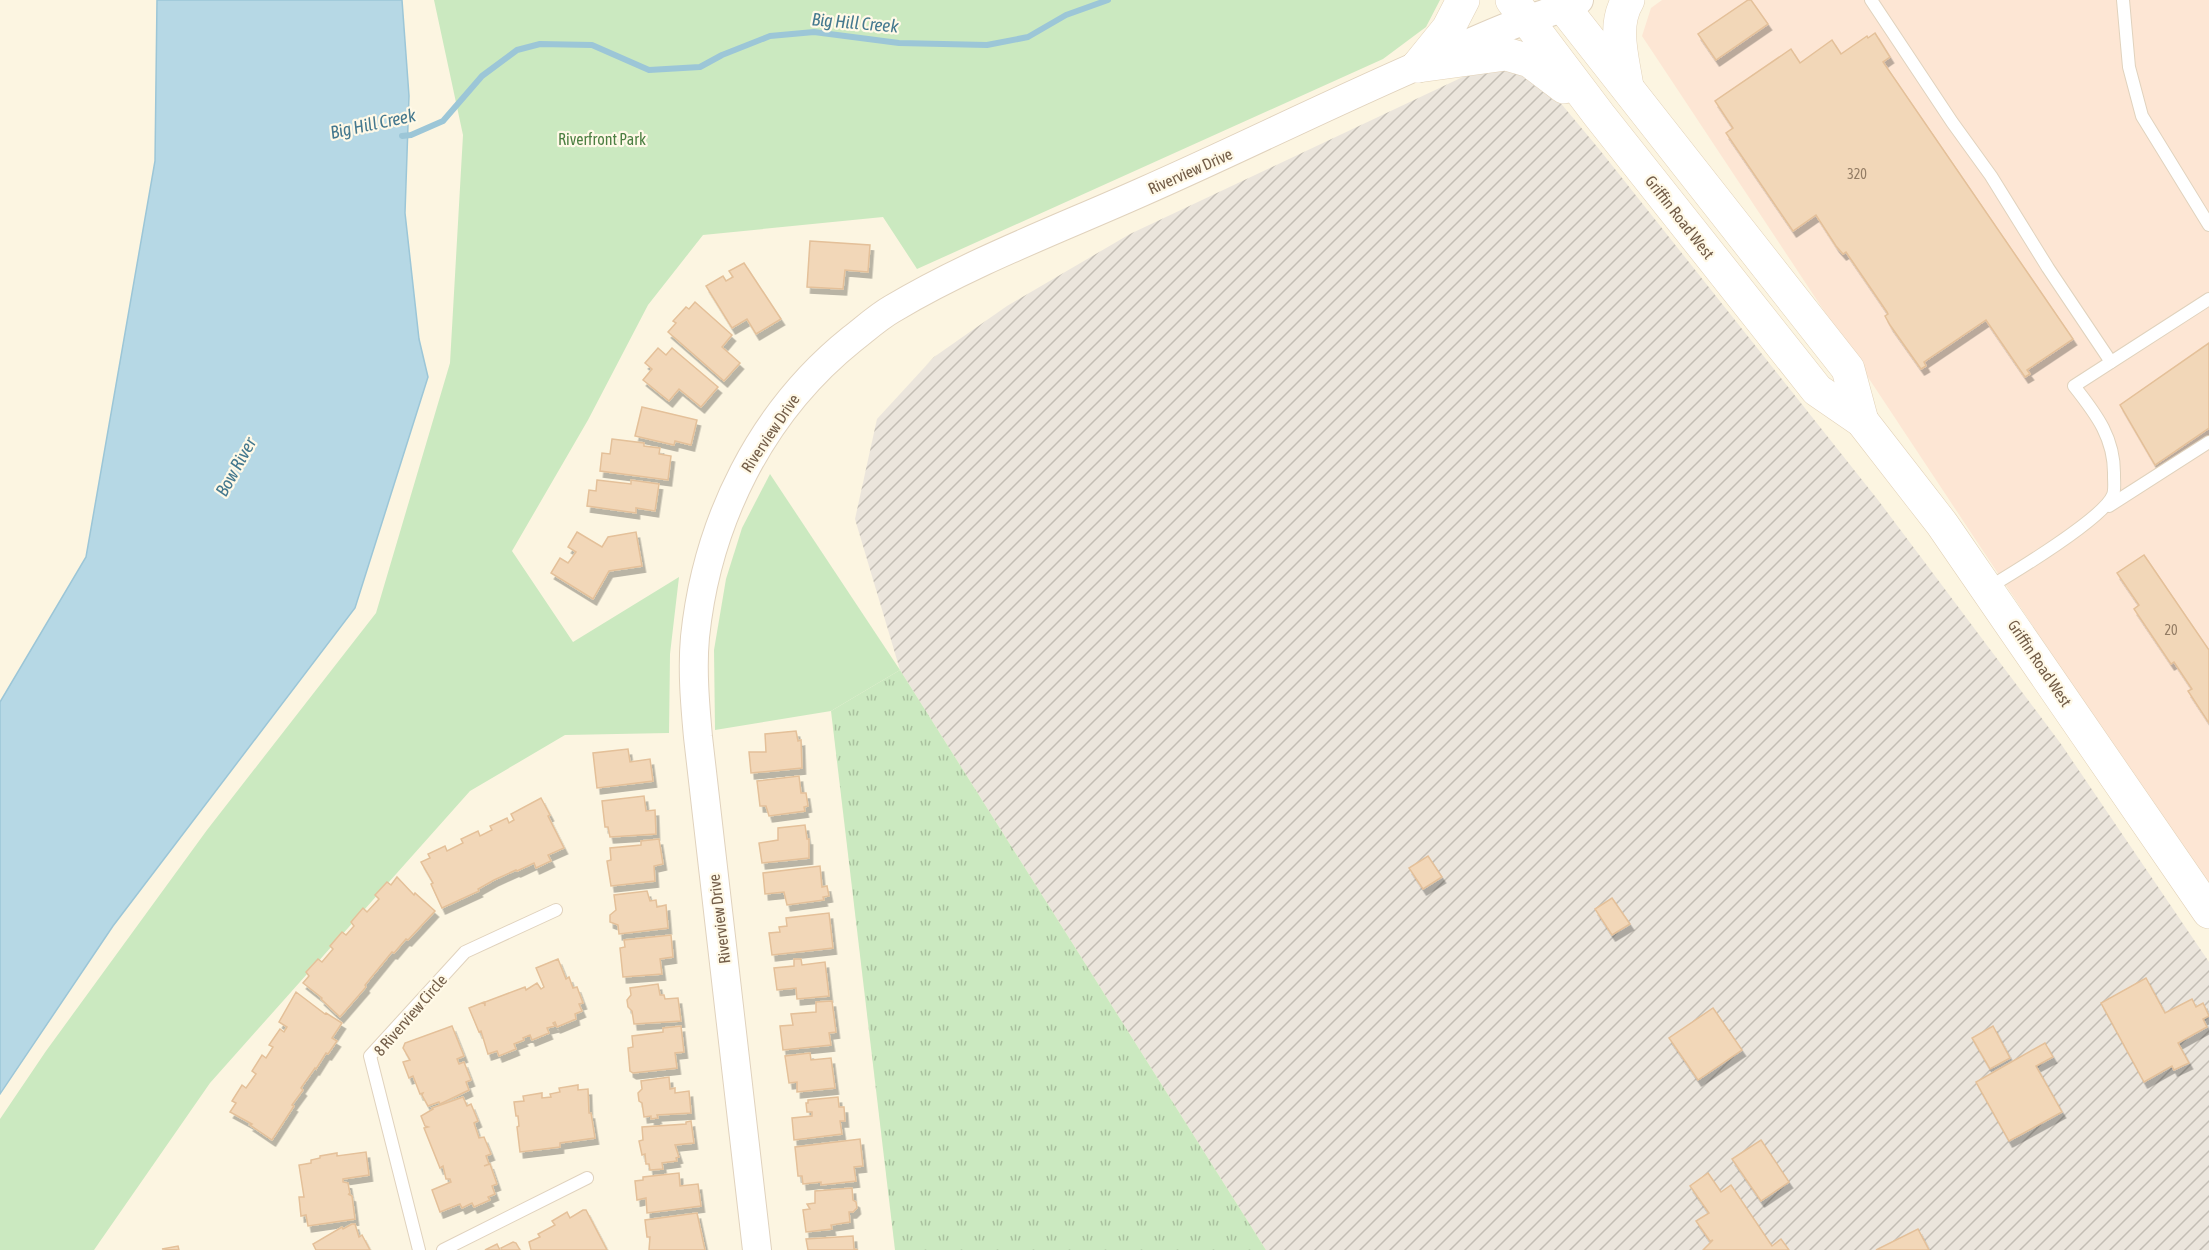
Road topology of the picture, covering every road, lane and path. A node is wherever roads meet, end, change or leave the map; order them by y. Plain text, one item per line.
1 (1463, 0) edge
2 (1628, 0) edge
3 (1871, 0) edge
4 (2123, 0) edge
5 (1547, 5) edge
6 (1418, 66) junction
7 (1628, 89) junction
8 (1599, 115) junction
9 (2209, 225) edge
10 (2209, 299) edge
11 (2111, 362) junction
12 (1862, 421) junction
13 (2209, 442) edge
14 (2102, 510) junction
15 (1988, 588) junction
16 (556, 910) dead end
17 (2209, 912) edge
18 (587, 1178) dead end
19 (419, 1250) edge
20 (443, 1250) edge
21 (757, 1250) edge

1 - 6 main road
2 - 7 main road
3 - 11 lane
4 - 9 lane
5 - 6 street, Riverview Drive
5 - 7 main road, Griffin Road West
5 - 8 main road, Griffin Road West
6 - 8 main road
6 - 21 street, Riverview Drive
7 - 12 main road, Griffin Road West
8 - 12 main road, Griffin Road West
10 - 11 lane
11 - 14 lane
12 - 15 main road, Griffin Road West
13 - 14 lane
14 - 15 lane
15 - 17 main road, Griffin Road West
16 - 19 lane, 8 Riverview Circle
18 - 20 lane

